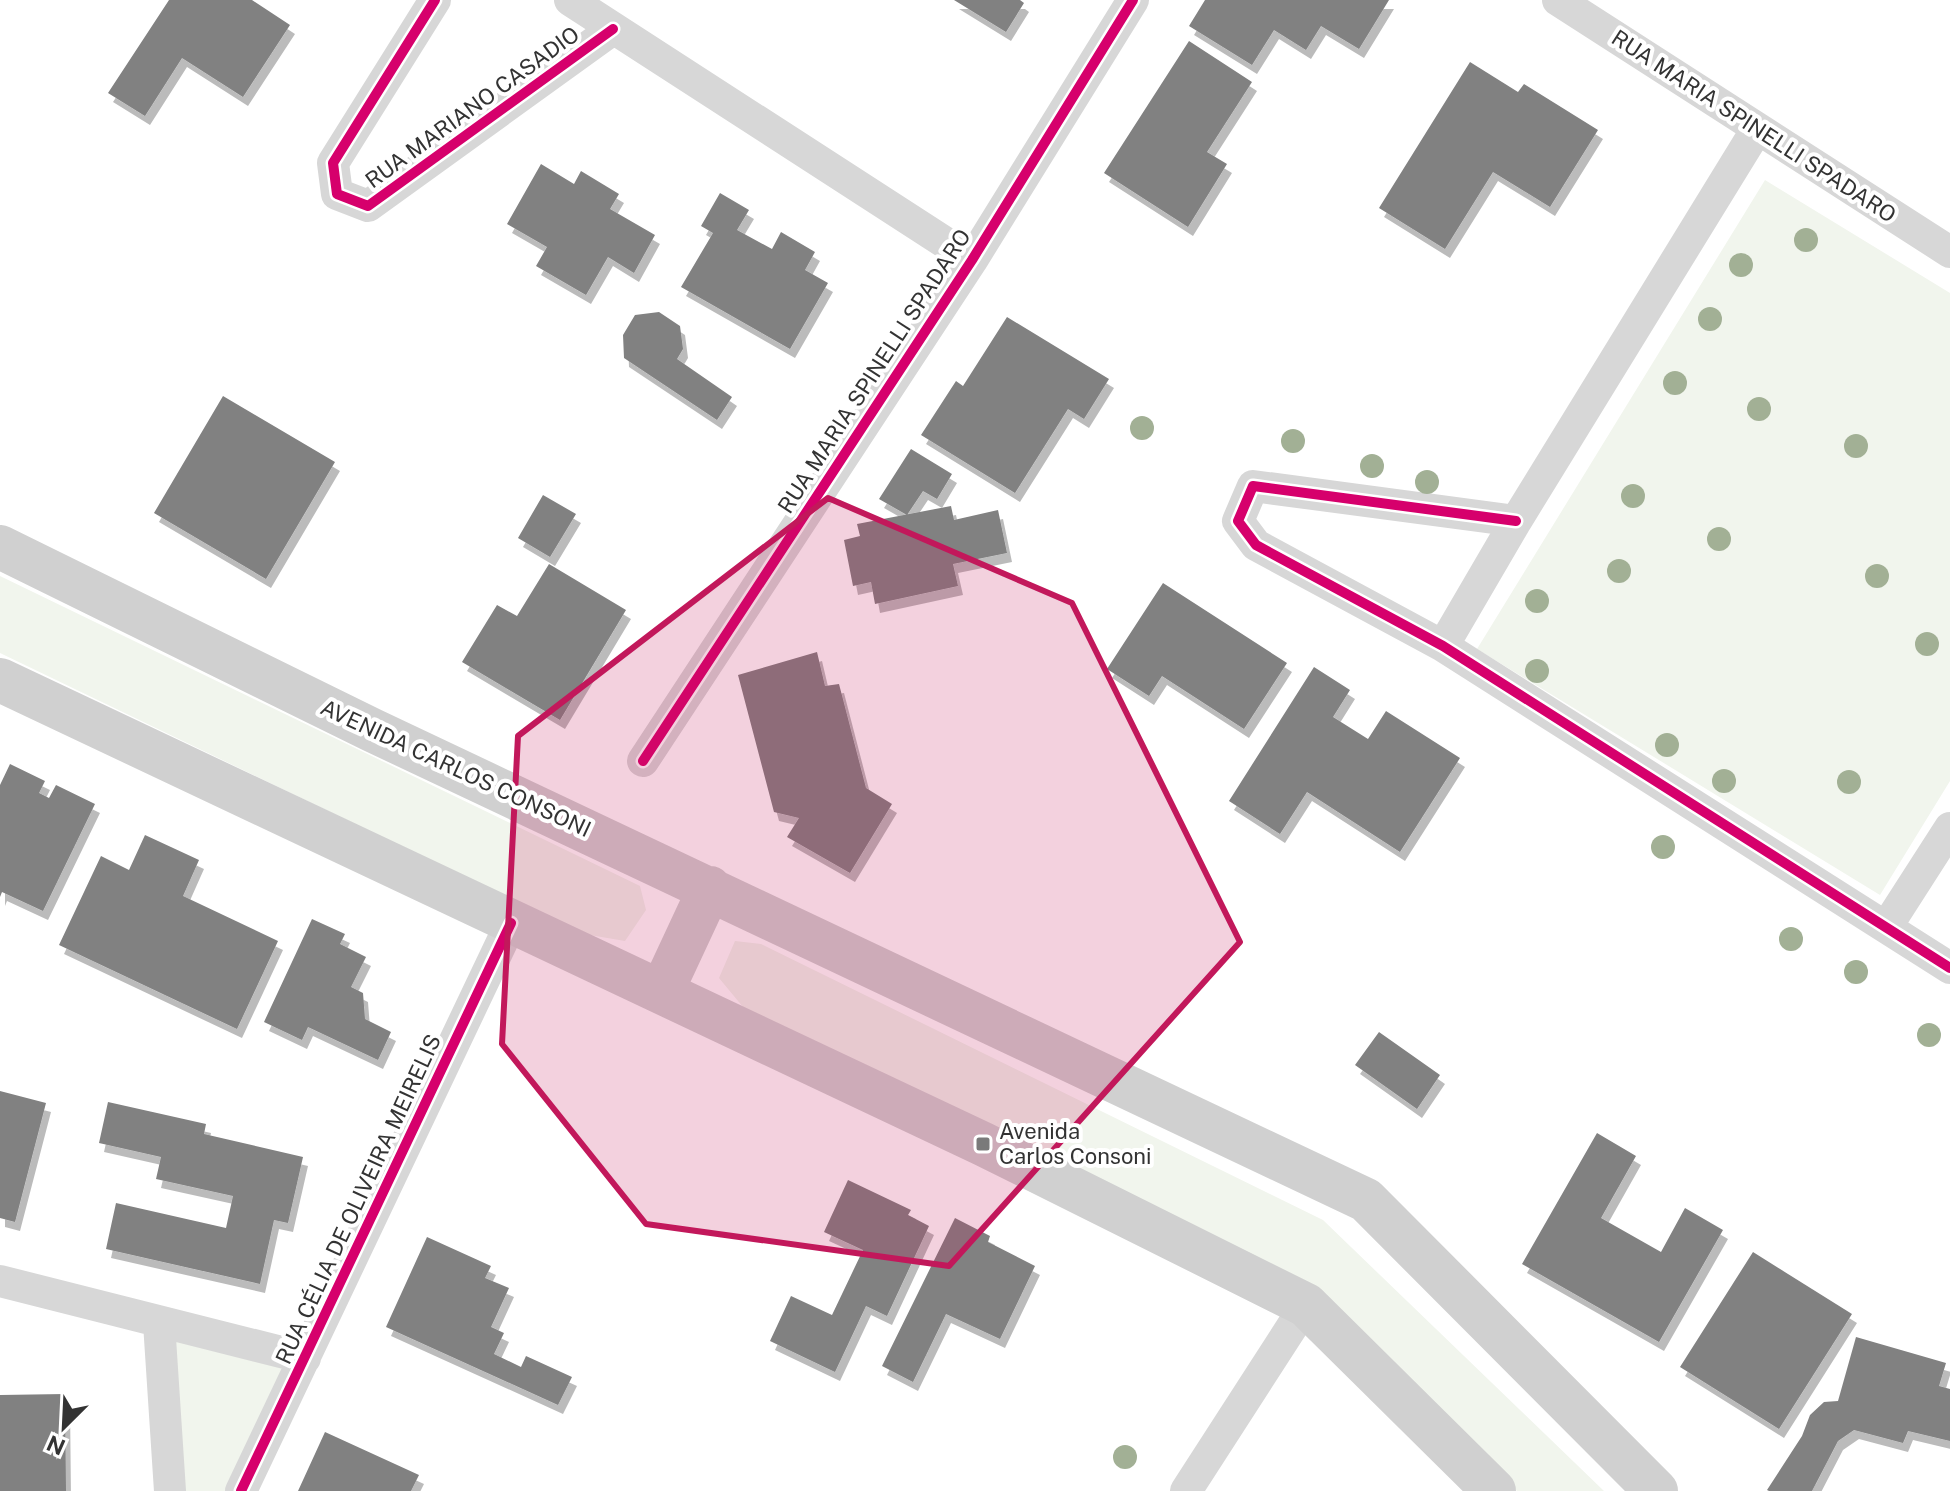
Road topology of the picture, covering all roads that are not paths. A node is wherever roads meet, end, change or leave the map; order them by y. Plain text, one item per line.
1 (435, 0) edge
2 (570, 0) edge
3 (1133, 0) edge
4 (1558, 0) edge
5 (613, 29) junction
6 (1757, 129) junction
7 (1950, 252) edge
8 (972, 260) junction
9 (1516, 521) junction
10 (0, 547) edge
11 (1443, 646) junction
12 (0, 680) edge
13 (643, 761) dead end
14 (1950, 828) edge
15 (710, 888) junction
16 (511, 923) junction
17 (1887, 926) junction
18 (1950, 968) edge
19 (662, 991) junction
20 (0, 1281) edge
21 (1306, 1305) junction
22 (159, 1323) junction
23 (305, 1358) junction
24 (170, 1491) edge
25 (241, 1491) edge
26 (1186, 1491) edge
27 (1494, 1491) edge
28 (1656, 1491) edge

1 - 5 street, RUA MARIANO CASADIO
2 - 5 street, RUA MARIANO CASADIO
3 - 8 street, RUA MARIA SPINELLI SPADARO
4 - 6 street, RUA MARIA SPINELLI SPADARO
5 - 8 street, RUA MARIANO CASADIO
6 - 7 street, RUA MARIA SPINELLI SPADARO
6 - 9 street
8 - 13 street, RUA MARIA SPINELLI SPADARO
9 - 11 street
9 - 11 street
10 - 15 main road, AVENIDA CARLOS CONSONI
11 - 17 street
12 - 16 main road
14 - 17 street
15 - 19 main road
15 - 28 main road, AVENIDA CARLOS CONSONI
16 - 19 main road
16 - 23 street, RUA CÉLIA DE OLIVEIRA MEIRELIS
17 - 18 street
19 - 21 main road
20 - 22 street, RUA CÉLIA DE OLIVEIRA MEIRELIS
21 - 26 street
21 - 27 main road
22 - 23 street, RUA CÉLIA DE OLIVEIRA MEIRELIS
22 - 24 street
23 - 25 street, RUA CÉLIA DE OLIVEIRA MEIRELIS

